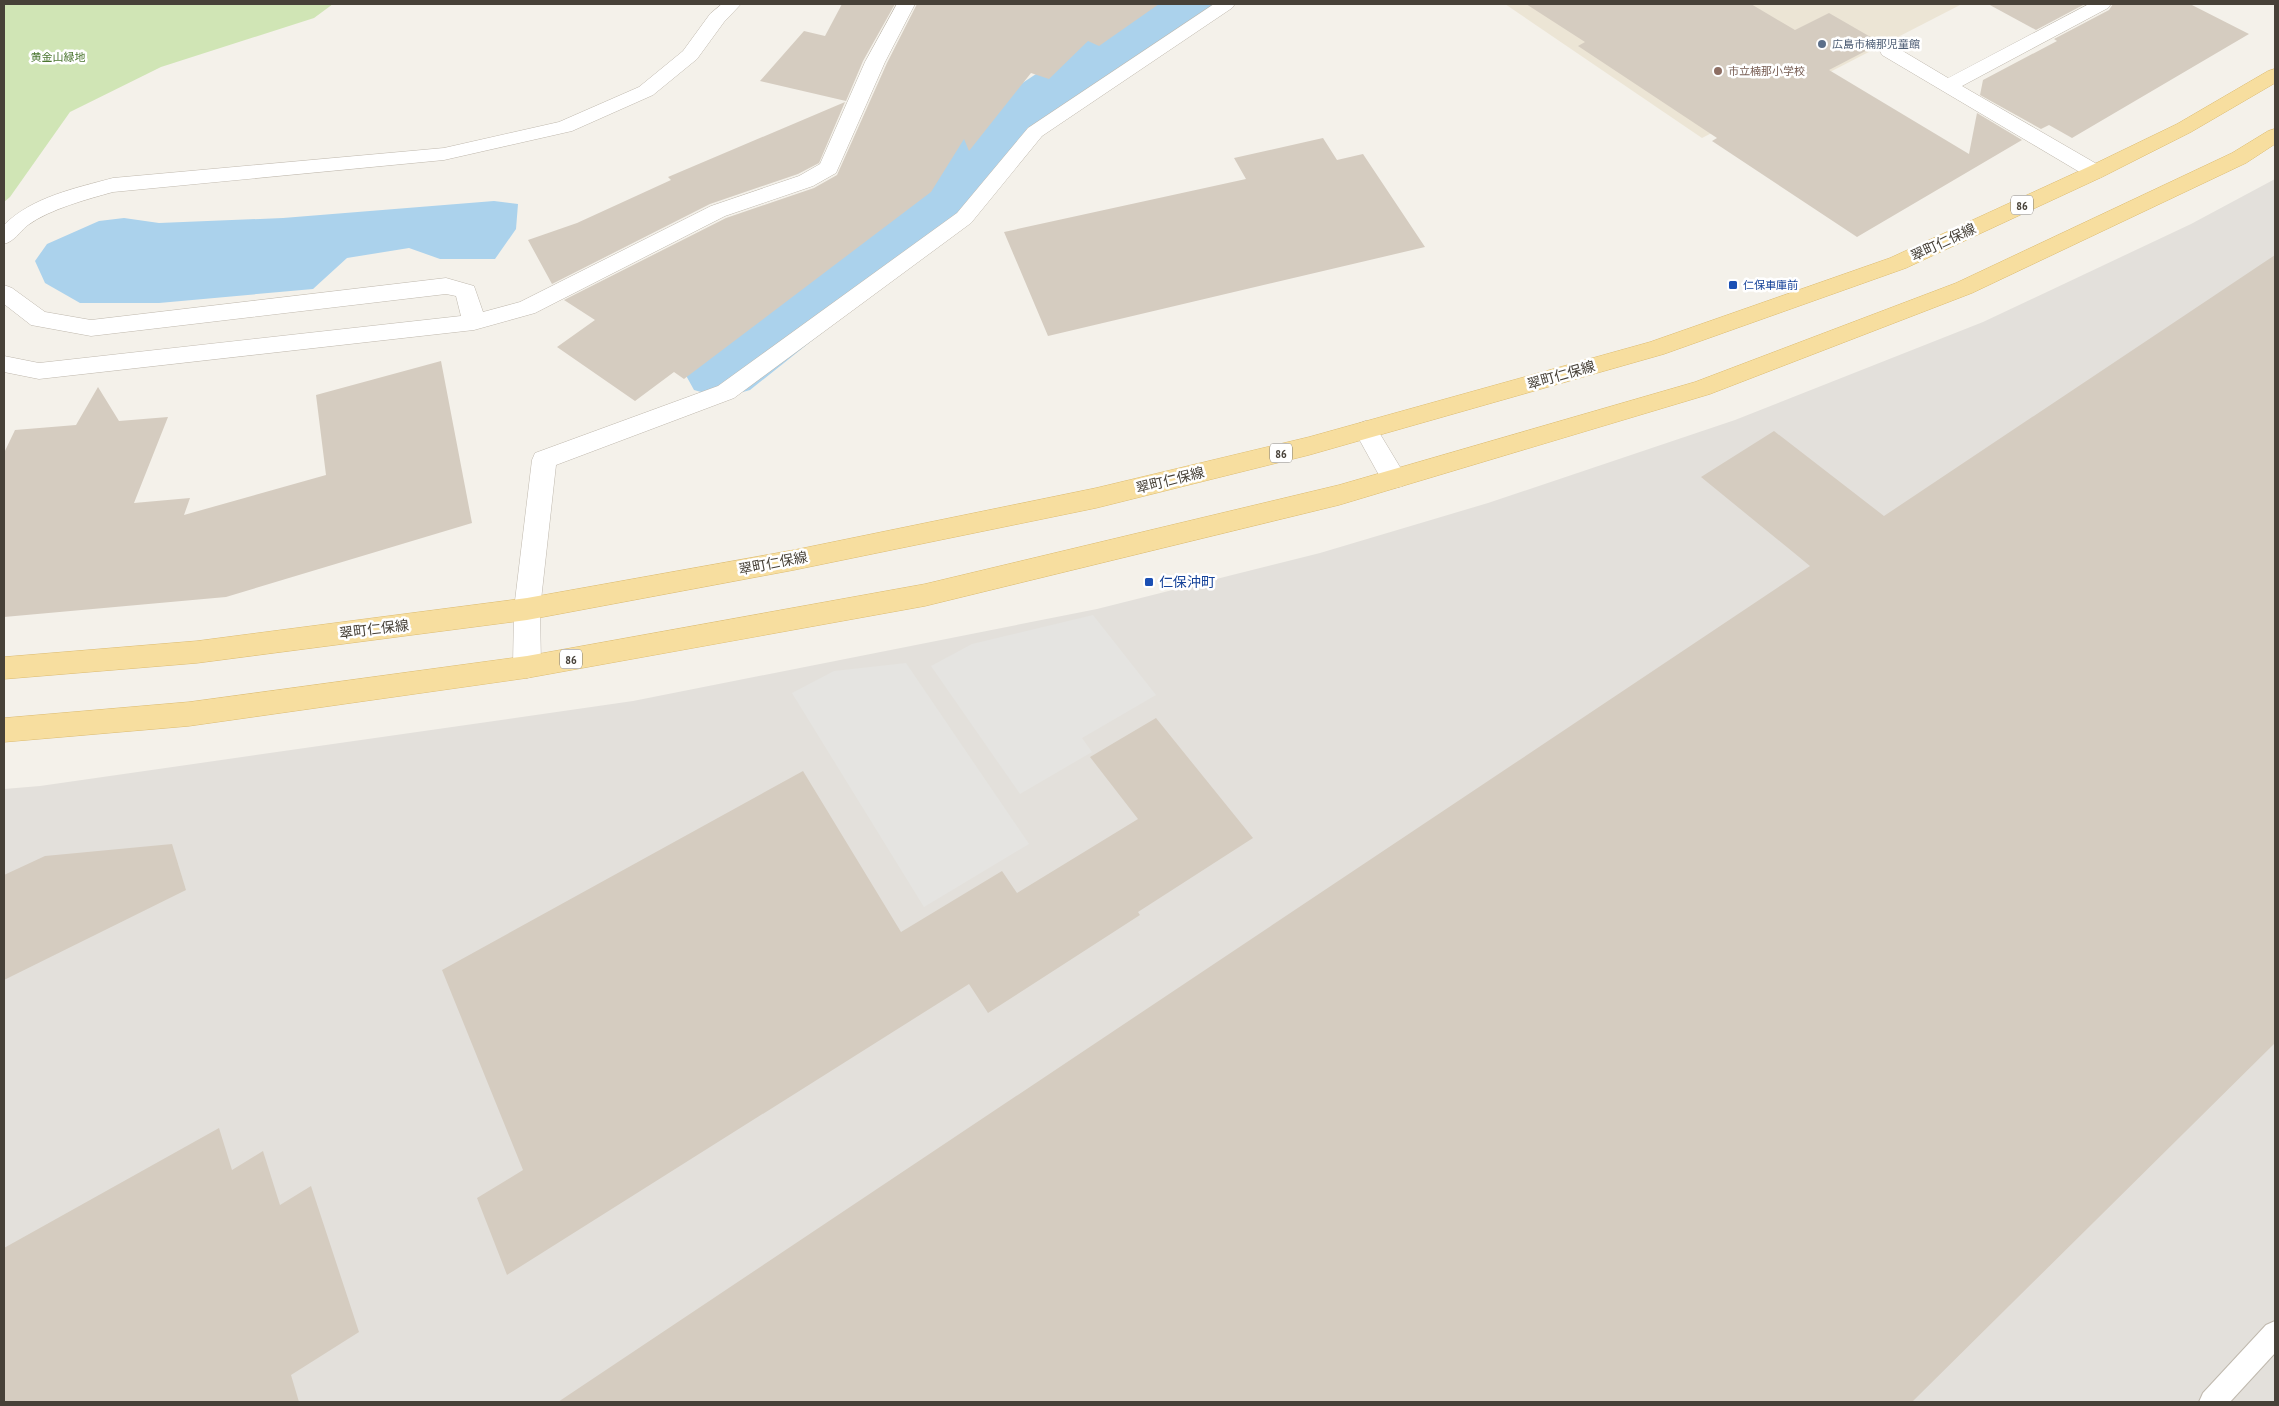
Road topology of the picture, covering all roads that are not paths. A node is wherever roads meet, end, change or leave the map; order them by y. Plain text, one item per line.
1 (732, 4) edge
2 (906, 4) edge
3 (1226, 4) edge
4 (2102, 4) edge
5 (1890, 51) dead end
6 (2275, 75) edge
7 (1949, 86) junction
8 (2275, 135) edge
9 (2095, 172) junction
10 (4, 237) edge
11 (4, 293) edge
12 (474, 322) junction
13 (4, 364) edge
14 (1366, 430) junction
15 (1394, 478) junction
16 (527, 609) junction
17 (527, 667) junction
18 (4, 668) edge
19 (4, 730) edge
20 (2275, 1334) edge
21 (2212, 1402) edge

1 - 10 street
2 - 12 street
3 - 16 street
4 - 7 street
5 - 7 street
6 - 9 main road, 翠町仁保線 / 86
7 - 9 street
8 - 15 main road, 86
9 - 14 main road, 翠町仁保線 / 86
11 - 12 street
12 - 13 street
14 - 15 street
14 - 16 main road, 翠町仁保線 / 86
15 - 17 main road, 86
16 - 17 street
16 - 18 main road, 翠町仁保線 / 86
17 - 19 main road, 86
20 - 21 lane

